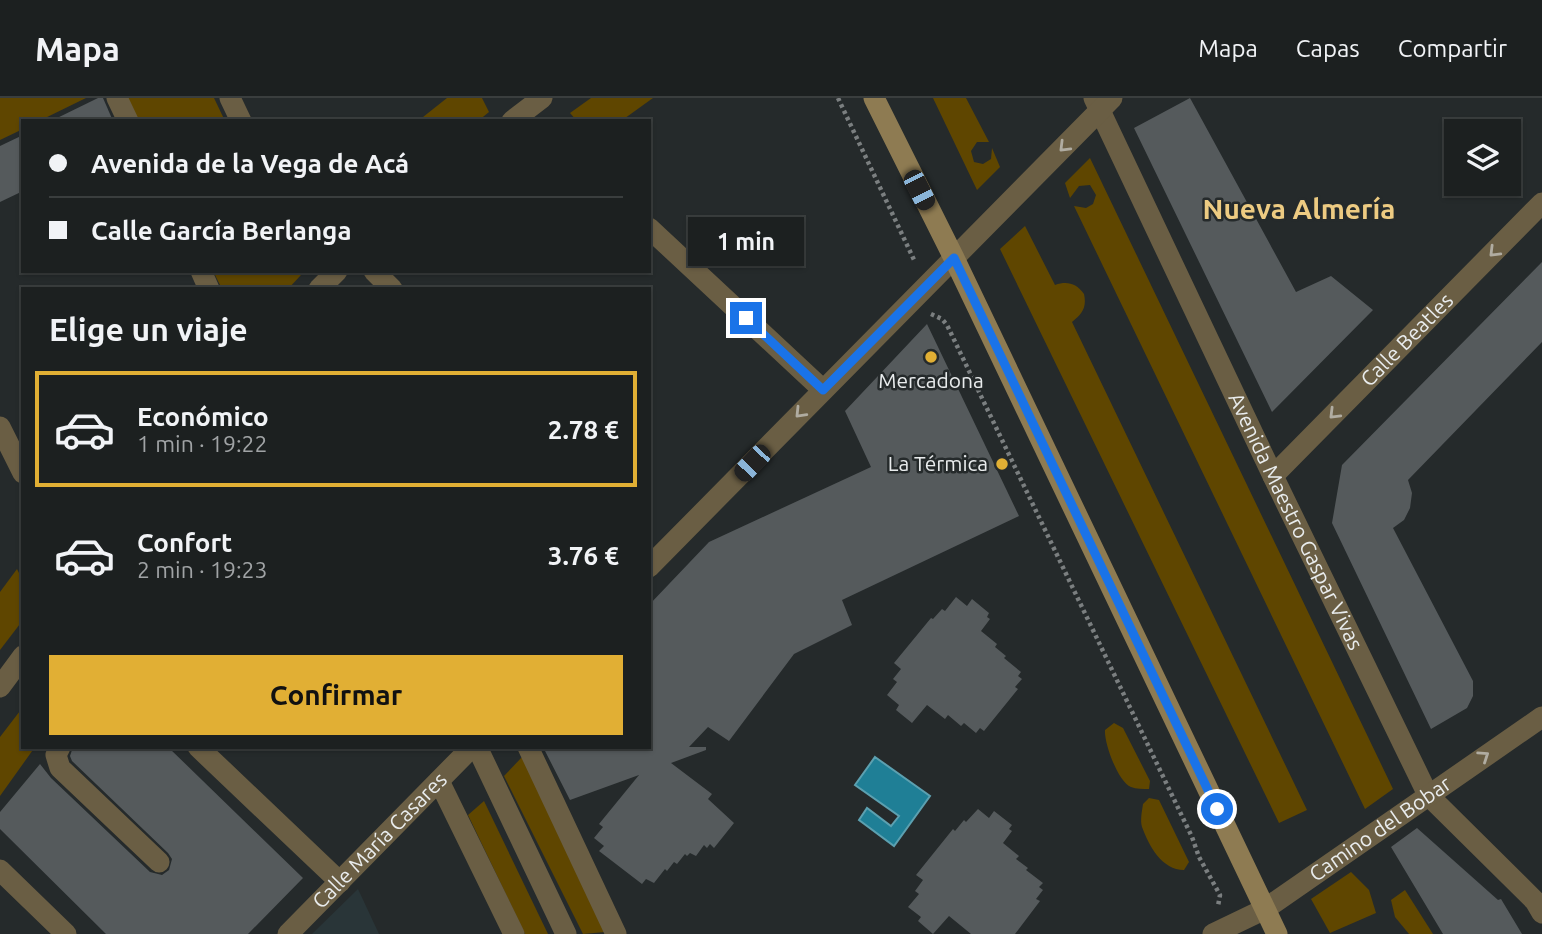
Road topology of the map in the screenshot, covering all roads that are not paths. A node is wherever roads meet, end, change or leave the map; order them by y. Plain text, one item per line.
1 (117, 98) edge
2 (230, 98) edge
3 (542, 98) edge
4 (874, 98) edge
5 (1102, 102) edge
6 (523, 113) edge
7 (127, 119) edge
8 (240, 119) edge
9 (1542, 203) edge
10 (651, 230) edge
11 (954, 258) junction
12 (334, 273) edge
13 (376, 273) edge
14 (318, 282) edge
15 (390, 287) edge
16 (823, 390) junction
17 (0, 427) edge
18 (21, 469) edge
19 (1273, 476) junction
20 (654, 554) edge
21 (21, 659) edge
22 (0, 687) edge
23 (1537, 729) edge
24 (59, 749) edge
25 (200, 749) edge
26 (473, 749) edge
27 (476, 749) edge
28 (529, 749) edge
29 (439, 781) junction
30 (1428, 794) junction
31 (159, 862) dead end
32 (0, 870) edge
33 (340, 882) junction
34 (1265, 909) junction
35 (1542, 913) edge
36 (66, 934) edge
37 (288, 934) edge
38 (514, 934) edge
39 (566, 934) edge
40 (616, 934) edge
41 (1213, 934) edge
42 (1277, 934) edge

1 - 7 street
2 - 8 street
3 - 6 street
4 - 11 main road
5 -> 11 street
5 - 19 street, Avenida Maestro Gaspar Vivas
9 -> 19 street, Calle Beatles
10 - 16 street
11 - 16 street
11 - 34 main road
12 - 14 street
13 - 15 street
16 -> 20 street
17 - 18 street
19 - 30 street, Avenida Maestro Gaspar Vivas
21 - 22 street
30 -> 23 street, Camino del Bobar
24 - 31 street
25 - 33 street
26 - 29 street, Calle María Casares
27 - 39 street
28 - 40 street
29 - 33 street, Calle María Casares
29 - 38 street
30 - 34 street, Camino del Bobar
30 - 35 street, Avenida Maestro Gaspar Vivas
32 - 36 street
33 - 37 street, Calle María Casares
34 - 41 street, Camino del Bobar
34 - 42 main road

